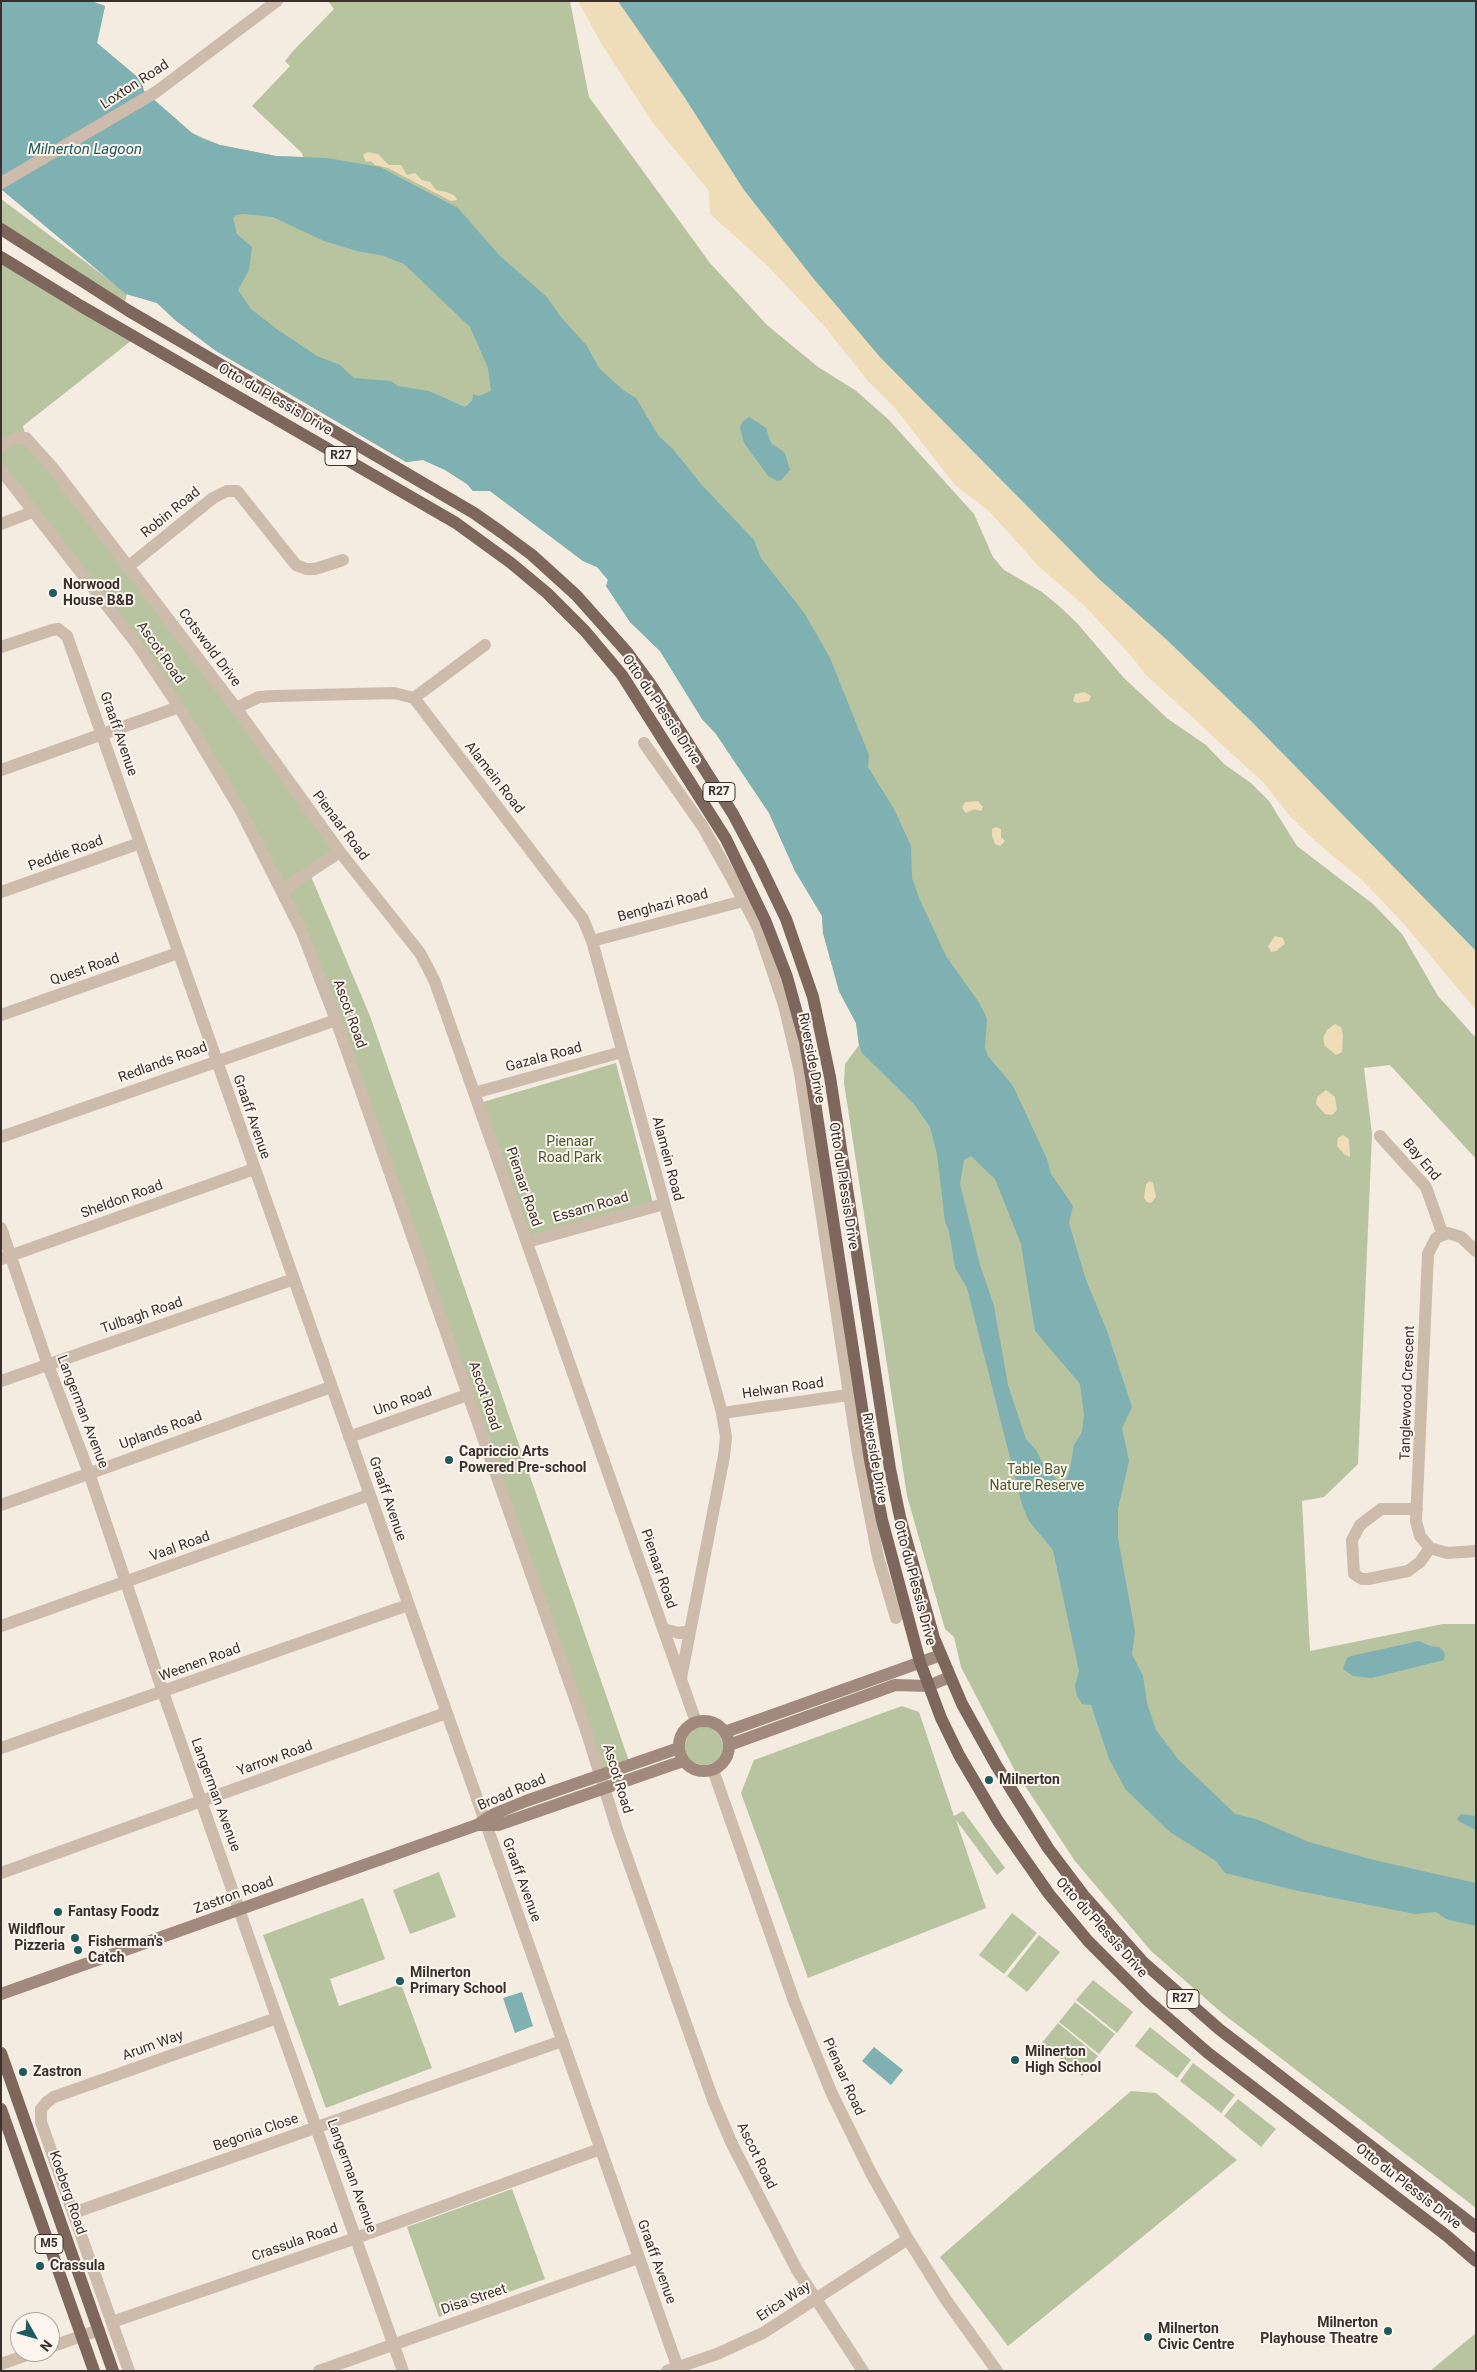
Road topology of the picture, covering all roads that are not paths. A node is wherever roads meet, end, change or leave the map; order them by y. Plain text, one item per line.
1 (277, 1) edge
2 (1, 183) edge
3 (1, 229) edge
4 (1, 257) edge
5 (1, 446) edge
6 (1, 470) edge
7 (35, 511) junction
8 (1, 524) edge
9 (343, 560) dead end
10 (129, 566) junction
11 (485, 644) dead end
12 (1, 648) edge
13 (414, 698) junction
14 (179, 707) junction
15 (236, 708) junction
16 (102, 735) junction
17 (644, 743) dead end
18 (1, 770) edge
19 (140, 843) junction
20 (340, 852) junction
21 (282, 890) junction
22 (1, 892) edge
23 (743, 901) junction
24 (592, 941) junction
25 (178, 952) junction
26 (1, 1015) edge
27 (336, 1020) junction
28 (622, 1052) junction
29 (216, 1060) junction
30 (474, 1093) junction
31 (1380, 1136) dead end
32 (1, 1137) edge
33 (254, 1169) junction
34 (664, 1204) junction
35 (1, 1228) edge
36 (1443, 1234) junction
37 (527, 1242) junction
38 (1476, 1251) edge
39 (6, 1257) edge
40 (294, 1279) junction
41 (48, 1365) junction
42 (1, 1381) edge
43 (332, 1387) junction
44 (468, 1395) junction
45 (848, 1395) junction
46 (722, 1413) junction
47 (349, 1437) junction
48 (89, 1473) junction
49 (369, 1496) junction
50 (1, 1505) edge
51 (1417, 1509) junction
52 (1430, 1548) junction
53 (1476, 1551) edge
54 (126, 1582) junction
55 (408, 1604) junction
56 (896, 1618) dead end
57 (1, 1626) edge
58 (663, 1629) junction
59 (690, 1631) junction
60 (941, 1655) junction
61 (920, 1662) junction
62 (950, 1677) junction
63 (681, 1680) junction
64 (928, 1686) junction
65 (844, 1689) junction
66 (162, 1692) junction
67 (847, 1702) junction
68 (446, 1714) junction
69 (696, 1722) junction
70 (727, 1738) junction
71 (1, 1748) edge
72 (678, 1748) junction
73 (683, 1761) junction
74 (713, 1770) junction
75 (600, 1775) junction
76 (605, 1788) junction
77 (202, 1801) junction
78 (482, 1824) junction
79 (1, 1873) edge
80 (240, 1910) junction
81 (1, 1994) edge
82 (277, 2018) junction
83 (562, 2041) junction
84 (1, 2053) edge
85 (1, 2109) edge
86 (318, 2127) junction
87 (600, 2149) junction
88 (74, 2213) junction
89 (1476, 2227) edge
90 (356, 2238) junction
91 (908, 2239) junction
92 (638, 2258) junction
93 (1476, 2261) edge
94 (816, 2299) junction
95 (112, 2322) junction
96 (99, 2330) junction
97 (82, 2337) junction
98 (60, 2344) edge
99 (394, 2344) junction
100 (675, 2370) edge
101 (94, 2371) edge
102 (113, 2371) edge
103 (129, 2371) edge
104 (319, 2371) edge
105 (403, 2371) edge
106 (863, 2371) edge
107 (997, 2371) edge

1 - 2 street, Loxton Road
3 - 60 main road, Otto du Plessis Drive / R27
4 - 61 main road, Otto du Plessis Drive / R27
5 - 10 street, Cotswold Drive
6 - 7 street, Ascot Road
7 - 8 street
7 - 14 street, Ascot Road
9 - 10 street, Robin Road
10 - 15 street, Cotswold Drive
11 - 13 street
12 - 16 street, Graaff Avenue
13 - 15 street, Cotswold Drive
13 - 24 street, Alamein Road
14 - 16 street
14 - 21 street, Ascot Road
15 - 20 street, Pienaar Road
16 - 18 street
16 - 19 street, Graaff Avenue
17 - 23 street, Riverside Drive
19 - 22 street, Peddie Road
19 - 25 street, Graaff Avenue
20 - 21 street
20 - 30 street, Pienaar Road
21 - 27 street, Ascot Road
23 - 24 street, Benghazi Road
23 - 45 street, Riverside Drive
24 - 28 street, Alamein Road
25 - 26 street, Quest Road
25 - 29 street, Graaff Avenue
27 - 29 street, Redlands Road
27 - 44 street, Ascot Road
28 - 30 street, Gazala Road
28 - 34 street, Alamein Road
29 - 32 street, Redlands Road
29 - 33 street, Graaff Avenue
30 - 37 street, Pienaar Road
31 - 36 street, Bay End
33 - 39 street, Sheldon Road
33 - 40 street, Graaff Avenue
34 - 37 street, Essam Road
34 - 46 street, Alamein Road
35 - 39 street, Langerman Avenue
36 - 38 street
36 - 51 street, Tanglewood Crescent
37 - 58 street, Pienaar Road
39 - 41 street, Langerman Avenue
40 - 41 street, Tulbagh Road
40 - 43 street, Graaff Avenue
41 - 42 street, Tulbagh Road
41 - 48 street, Langerman Avenue
43 - 47 street, Graaff Avenue
43 - 48 street, Uplands Road
44 - 47 street, Uno Road
44 - 75 street, Ascot Road
45 - 46 street, Helwan Road
45 - 56 street, Riverside Drive
46 - 59 street, Alamein Road
47 - 49 street, Graaff Avenue
48 - 50 street, Uplands Road
48 - 54 street, Langerman Avenue
49 - 54 street, Vaal Road
49 - 55 street, Graaff Avenue
51 - 52 street, Tanglewood Crescent
51 - 52 street
52 - 53 street
54 - 57 street, Vaal Road
54 - 66 street, Langerman Avenue
55 - 66 street, Weenen Road
55 - 68 street, Graaff Avenue
58 - 59 street
58 - 63 street, Pienaar Road
59 - 63 street, Alamein Road
60 - 61 street
60 - 62 main road, Otto du Plessis Drive / R27
61 - 64 main road, Otto du Plessis Drive / R27
61 - 65 street
62 - 64 street
62 - 89 main road, Otto du Plessis Drive / R27
63 - 69 street, Pienaar Road
64 - 67 street
64 - 93 main road, Otto du Plessis Drive / R27
65 - 67 street
65 - 70 street
66 - 71 street, Weenen Road
66 - 77 street, Langerman Avenue
67 - 70 street
68 - 77 street, Yarrow Road
68 - 78 street, Graaff Avenue
69 - 70 street
69 - 72 street
70 - 74 street
72 - 73 street
72 - 75 street, Broad Road
73 - 74 street
73 - 76 street, Broad Road
74 - 91 street, Pienaar Road
75 - 76 street, Ascot Road
75 - 78 street, Broad Road
76 - 78 street, Broad Road
76 - 94 street, Ascot Road
77 - 79 street, Yarrow Road
77 - 80 street, Langerman Avenue
78 - 80 street, Zastron Road
78 - 83 street, Graaff Avenue
80 - 81 street, Zastron Road
80 - 82 street, Langerman Avenue
82 - 86 street, Langerman Avenue
82 - 88 street, Arum Way
83 - 86 street, Begonia Close
83 - 87 street, Graaff Avenue
84 - 96 main road, Koeberg Road / M5
85 - 97 main road, M5
86 - 88 street, Begonia Close
86 - 90 street, Langerman Avenue
87 - 90 street, Crassula Road
87 - 92 street, Graaff Avenue
88 - 95 street
90 - 95 street, Crassula Road
90 - 99 street, Langerman Avenue
91 - 94 street, Erica Way
91 - 107 street, Pienaar Road
92 - 99 street, Disa Street
92 - 100 street, Graaff Avenue
94 - 100 street, Erica Way
94 - 106 street, Ascot Road
95 - 103 street
96 - 97 street
96 - 102 main road, Koeberg Road / M5
97 - 98 street
97 - 101 main road, M5
99 - 104 street, Disa Street
99 - 105 street, Langerman Avenue

